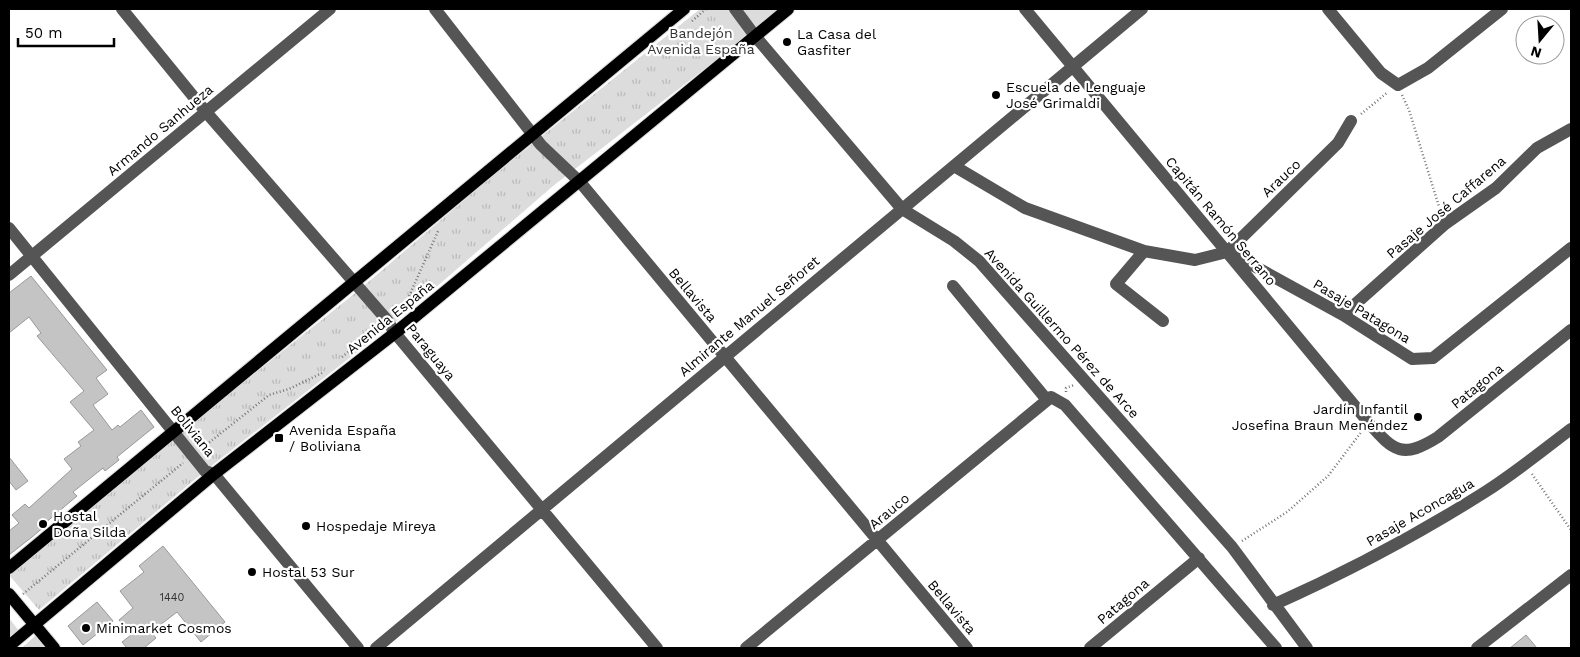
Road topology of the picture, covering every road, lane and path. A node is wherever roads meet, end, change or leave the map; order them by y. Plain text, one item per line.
1 (122, 9) edge
2 (330, 9) edge
3 (435, 9) edge
4 (684, 9) edge
5 (735, 9) edge
6 (788, 9) edge
7 (1025, 9) edge
8 (1142, 9) edge
9 (1328, 9) edge
10 (1502, 9) edge
11 (755, 36) junction
12 (1073, 67) junction
13 (1398, 85) junction
14 (206, 112) junction
15 (1351, 121) joint
16 (1571, 129) edge
17 (532, 134) junction
18 (954, 166) junction
19 (580, 182) junction
20 (902, 209) junction
21 (1445, 224) junction
22 (9, 228) edge
23 (1571, 248) edge
24 (1144, 251) junction
25 (1227, 252) junction
26 (32, 256) junction
27 (9, 275) edge
28 (353, 282) junction
29 (953, 286) dead end
30 (1343, 315) junction
31 (1163, 320) dead end
32 (1571, 330) edge
33 (396, 334) junction
34 (724, 356) junction
35 (1084, 381) junction
36 (1049, 398) junction
37 (1065, 406) junction
38 (1368, 423) junction
39 (1571, 429) edge
40 (174, 431) junction
41 (1396, 449) joint
42 (1524, 463) junction
43 (214, 474) junction
44 (542, 510) junction
45 (1571, 530) edge
46 (877, 540) junction
47 (1232, 548) junction
48 (1199, 558) junction
49 (9, 568) edge
50 (1571, 575) edge
51 (9, 594) edge
52 (1274, 605) junction
53 (35, 625) junction
54 (9, 646) edge
55 (54, 648) edge
56 (358, 648) edge
57 (376, 648) edge
58 (657, 648) edge
59 (746, 648) edge
60 (967, 648) edge
61 (1090, 648) edge
62 (1276, 648) edge
63 (1307, 648) edge
64 (1477, 648) edge

1 - 14 street, Paraguaya
2 - 14 street, Armando Sanhueza
3 - 17 street, Bellavista
4 - 17 main road
5 - 11 street, Avenida Guillermo Pérez de Arce
6 - 11 main road, Avenida España
7 - 12 street, Capitán Ramón Serrano
8 - 12 street, Almirante Manuel Señoret
9 - 13 street
10 - 13 street
11 - 19 main road, Avenida España
11 - 20 street, Avenida Guillermo Pérez de Arce
12 - 18 street, Almirante Manuel Señoret
12 - 25 street, Capitán Ramón Serrano
13 - 15 path
13 - 21 path
14 - 26 street, Armando Sanhueza
14 - 28 street, Paraguaya
15 - 25 street, Arauco
16 - 21 street, Pasaje José Caffarena
17 - 19 street, Bellavista
17 - 28 main road
18 - 20 street, Almirante Manuel Señoret
18 - 24 street
19 - 33 main road, Avenida España
19 - 34 street, Bellavista
20 - 34 street, Almirante Manuel Señoret
20 - 35 street, Avenida Guillermo Pérez de Arce
21 - 30 street, Pasaje José Caffarena
22 - 26 street, Boliviana
23 - 30 street, Pasaje Patagona
24 - 25 street
24 - 31 street
25 - 30 street, Pasaje Patagona
25 - 38 street, Capitán Ramón Serrano
26 - 27 street, Armando Sanhueza
26 - 40 street, Boliviana
28 - 33 street, Paraguaya
28 - 40 main road
29 - 36 street
32 - 41 street, Patagona
33 - 43 main road, Avenida España
33 - 44 street, Paraguaya
34 - 44 street, Almirante Manuel Señoret
34 - 46 street, Bellavista
35 - 37 path
35 - 47 street, Avenida Guillermo Pérez de Arce
36 - 37 street
36 - 46 street, Arauco
37 - 48 street
38 - 41 street, Capitán Ramón Serrano
38 - 47 path
39 - 42 street, Pasaje Aconcagua
40 - 43 street, Boliviana
40 - 49 main road
42 - 45 path
42 - 52 street, Pasaje Aconcagua
43 - 53 main road, Avenida España
43 - 56 street, Boliviana
44 - 57 street, Almirante Manuel Señoret
44 - 58 street, Paraguaya
46 - 59 street, Arauco
46 - 60 street, Bellavista
47 - 52 street, Avenida Guillermo Pérez de Arce
48 - 61 street, Patagona
48 - 62 street
50 - 64 street
51 - 53 main road
52 - 63 street, Avenida Guillermo Pérez de Arce
53 - 54 main road, Avenida España
53 - 55 main road

